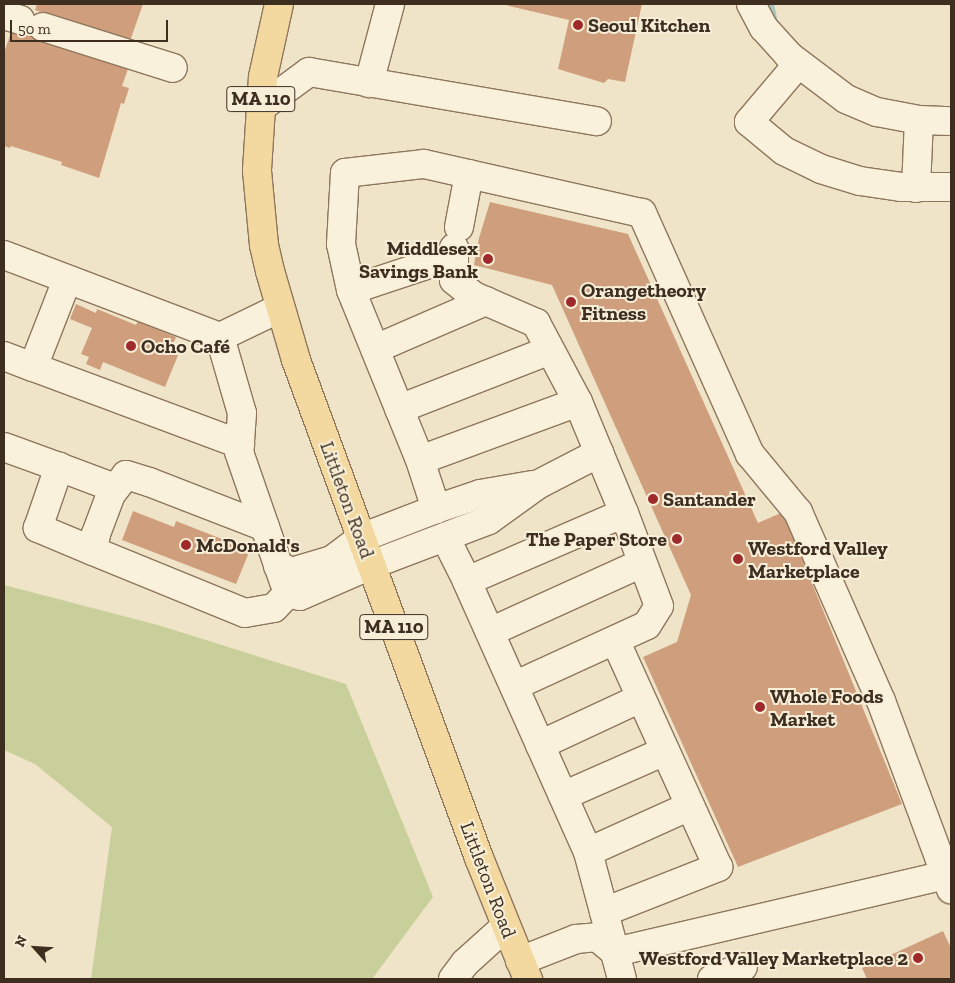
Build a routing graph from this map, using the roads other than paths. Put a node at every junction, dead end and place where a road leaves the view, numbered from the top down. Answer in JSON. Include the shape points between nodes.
{"nodes":[{"id":1,"x":279,"y":4,"type":"edge"},
{"id":2,"x":390,"y":4,"type":"edge"},
{"id":3,"x":751,"y":4,"type":"edge"},
{"id":4,"x":22,"y":20,"type":"edge"},
{"id":5,"x":798,"y":64,"type":"junction"},
{"id":6,"x":173,"y":68,"type":"dead end"},
{"id":7,"x":369,"y":83,"type":"junction"},
{"id":8,"x":260,"y":108,"type":"junction"},
{"id":9,"x":919,"y":120,"type":"junction"},
{"id":10,"x":597,"y":121,"type":"dead end"},
{"id":11,"x":951,"y":121,"type":"edge"},
{"id":12,"x":469,"y":174,"type":"junction"},
{"id":13,"x":951,"y":187,"type":"edge"},
{"id":14,"x":916,"y":188,"type":"junction"},
{"id":15,"x":455,"y":244,"type":"junction"},
{"id":16,"x":4,"y":255,"type":"edge"},
{"id":17,"x":67,"y":280,"type":"junction"},
{"id":18,"x":351,"y":290,"type":"junction"},
{"id":19,"x":486,"y":302,"type":"junction"},
{"id":20,"x":280,"y":308,"type":"junction"},
{"id":21,"x":220,"y":337,"type":"junction"},
{"id":22,"x":375,"y":349,"type":"junction"},
{"id":23,"x":550,"y":350,"type":"junction"},
{"id":24,"x":4,"y":356,"type":"edge"},
{"id":25,"x":33,"y":367,"type":"junction"},
{"id":26,"x":578,"y":402,"type":"junction"},
{"id":27,"x":400,"y":409,"type":"junction"},
{"id":28,"x":240,"y":444,"type":"junction"},
{"id":29,"x":4,"y":447,"type":"edge"},
{"id":30,"x":599,"y":453,"type":"junction"},
{"id":31,"x":420,"y":460,"type":"junction"},
{"id":32,"x":59,"y":467,"type":"junction"},
{"id":33,"x":539,"y":484,"type":"junction"},
{"id":34,"x":116,"y":488,"type":"junction"},
{"id":35,"x":436,"y":509,"type":"junction"},
{"id":36,"x":624,"y":513,"type":"junction"},
{"id":37,"x":265,"y":527,"type":"junction"},
{"id":38,"x":445,"y":537,"type":"junction"},
{"id":39,"x":361,"y":538,"type":"junction"},
{"id":40,"x":93,"y":551,"type":"junction"},
{"id":41,"x":642,"y":563,"type":"junction"},
{"id":42,"x":371,"y":565,"type":"junction"},
{"id":43,"x":278,"y":566,"type":"junction"},
{"id":44,"x":467,"y":581,"type":"junction"},
{"id":45,"x":288,"y":593,"type":"junction"},
{"id":46,"x":490,"y":632,"type":"junction"},
{"id":47,"x":614,"y":640,"type":"junction"},
{"id":48,"x":514,"y":686,"type":"junction"},
{"id":49,"x":641,"y":698,"type":"junction"},
{"id":50,"x":540,"y":745,"type":"junction"},
{"id":51,"x":665,"y":751,"type":"junction"},
{"id":52,"x":564,"y":796,"type":"junction"},
{"id":53,"x":690,"y":806,"type":"junction"},
{"id":54,"x":588,"y":852,"type":"junction"},
{"id":55,"x":948,"y":882,"type":"edge"},
{"id":56,"x":604,"y":912,"type":"junction"},
{"id":57,"x":506,"y":926,"type":"junction"},
{"id":58,"x":615,"y":952,"type":"junction"},
{"id":59,"x":743,"y":967,"type":"dead end"},
{"id":60,"x":524,"y":970,"type":"edge"},
{"id":61,"x":453,"y":979,"type":"edge"},
{"id":62,"x":622,"y":979,"type":"edge"},
{"id":63,"x":712,"y":979,"type":"edge"}],
"edges":[{"from":1,"to":8,"type":"main road","name":"Littleton Road","number":"MA 110","via":[[268,49]]},
{"from":2,"to":7,"type":"lane"},
{"from":3,"to":5,"type":"lane","via":[[764,28]]},
{"from":4,"to":6,"type":"lane"},
{"from":5,"to":9,"type":"lane","via":[[846,99],[877,112]]},
{"from":5,"to":14,"type":"lane","via":[[749,122],[784,151],[821,169],[860,181]]},
{"from":7,"to":8,"type":"lane","via":[[309,72]]},
{"from":7,"to":10,"type":"lane"},
{"from":8,"to":20,"type":"main road","name":"Littleton Road","number":"MA 110","via":[[258,196],[264,245]]},
{"from":9,"to":11,"type":"lane"},
{"from":9,"to":14,"type":"lane"},
{"from":12,"to":15,"type":"lane"},
{"from":12,"to":18,"type":"lane","via":[[424,164],[345,173],[342,244]]},
{"from":12,"to":55,"type":"lane","via":[[642,213],[750,454],[798,512],[880,701]]},
{"from":13,"to":14,"type":"lane"},
{"from":15,"to":18,"type":"lane"},
{"from":15,"to":19,"type":"lane","via":[[454,280]]},
{"from":16,"to":17,"type":"lane"},
{"from":17,"to":21,"type":"lane"},
{"from":17,"to":25,"type":"lane"},
{"from":18,"to":22,"type":"lane"},
{"from":19,"to":22,"type":"lane"},
{"from":19,"to":23,"type":"lane","via":[[536,323]]},
{"from":20,"to":21,"type":"lane"},
{"from":20,"to":39,"type":"main road","name":"Littleton Road","number":"MA 110"},
{"from":21,"to":28,"type":"lane","via":[[242,413]]},
{"from":22,"to":27,"type":"lane"},
{"from":23,"to":26,"type":"lane"},
{"from":23,"to":27,"type":"lane"},
{"from":24,"to":25,"type":"lane"},
{"from":25,"to":28,"type":"lane"},
{"from":26,"to":30,"type":"lane"},
{"from":26,"to":31,"type":"lane"},
{"from":27,"to":31,"type":"lane"},
{"from":28,"to":37,"type":"lane","via":[[239,452]]},
{"from":29,"to":32,"type":"lane"},
{"from":30,"to":33,"type":"lane"},
{"from":30,"to":36,"type":"lane"},
{"from":31,"to":35,"type":"lane"},
{"from":32,"to":34,"type":"lane"},
{"from":32,"to":40,"type":"lane","via":[[38,528]]},
{"from":33,"to":35,"type":"lane","via":[[480,494]]},
{"from":33,"to":38,"type":"lane","via":[[489,520]]},
{"from":34,"to":37,"type":"lane","via":[[126,475]]},
{"from":34,"to":40,"type":"lane","via":[[96,534]]},
{"from":35,"to":39,"type":"lane"},
{"from":36,"to":41,"type":"lane"},
{"from":36,"to":44,"type":"lane"},
{"from":37,"to":43,"type":"lane"},
{"from":38,"to":42,"type":"lane"},
{"from":38,"to":44,"type":"lane"},
{"from":39,"to":42,"type":"main road","name":"Littleton Road","number":"MA 110"},
{"from":39,"to":43,"type":"lane","via":[[332,560],[292,572]]},
{"from":40,"to":45,"type":"lane","via":[[245,613],[274,608]]},
{"from":41,"to":46,"type":"lane"},
{"from":41,"to":47,"type":"lane","via":[[659,606],[647,625]]},
{"from":42,"to":45,"type":"lane","via":[[300,596]]},
{"from":42,"to":57,"type":"main road","name":"Littleton Road","number":"MA 110"},
{"from":43,"to":45,"type":"lane"},
{"from":44,"to":46,"type":"lane"},
{"from":46,"to":48,"type":"lane"},
{"from":47,"to":48,"type":"lane"},
{"from":47,"to":49,"type":"lane"},
{"from":48,"to":50,"type":"lane"},
{"from":49,"to":50,"type":"lane"},
{"from":49,"to":51,"type":"lane"},
{"from":50,"to":52,"type":"lane"},
{"from":51,"to":52,"type":"lane"},
{"from":51,"to":53,"type":"lane"},
{"from":52,"to":54,"type":"lane"},
{"from":53,"to":54,"type":"lane"},
{"from":53,"to":56,"type":"lane","via":[[718,867]]},
{"from":54,"to":56,"type":"lane"},
{"from":55,"to":58,"type":"lane"},
{"from":56,"to":58,"type":"lane"},
{"from":57,"to":60,"type":"main road","name":"Littleton Road","number":"MA 110"},
{"from":57,"to":61,"type":"lane","via":[[465,963]]},
{"from":58,"to":60,"type":"lane","via":[[597,937],[576,939]]},
{"from":58,"to":62,"type":"lane"},
{"from":59,"to":63,"type":"lane"}]}
